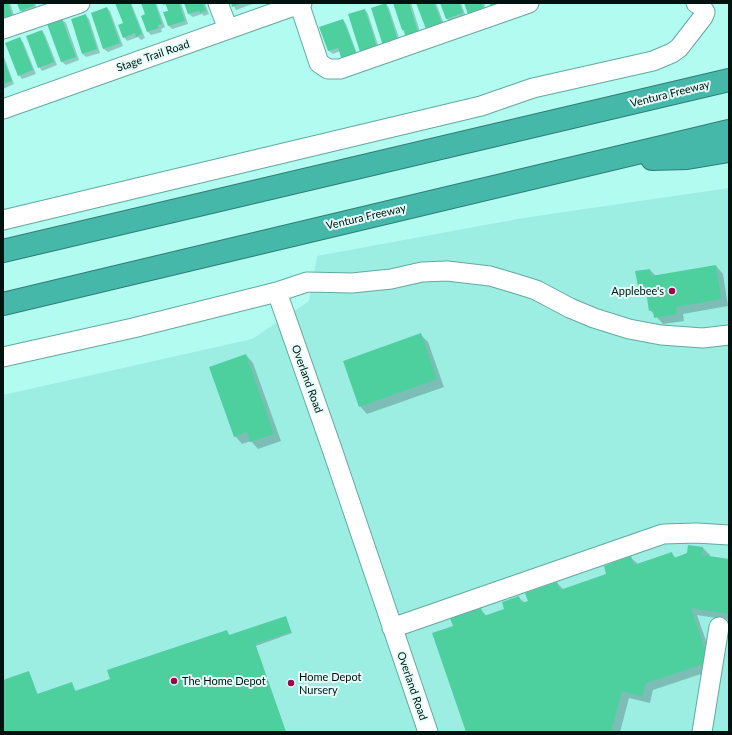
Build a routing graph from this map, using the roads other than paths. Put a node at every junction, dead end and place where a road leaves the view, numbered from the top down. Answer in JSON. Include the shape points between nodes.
{"nodes":[{"id":1,"x":80,"y":3,"type":"edge"},
{"id":2,"x":218,"y":3,"type":"edge"},
{"id":3,"x":300,"y":3,"type":"edge"},
{"id":4,"x":529,"y":3,"type":"edge"},
{"id":5,"x":696,"y":3,"type":"edge"},
{"id":6,"x":3,"y":29,"type":"edge"},
{"id":7,"x":228,"y":29,"type":"junction"},
{"id":8,"x":729,"y":80,"type":"edge"},
{"id":9,"x":3,"y":109,"type":"edge"},
{"id":10,"x":729,"y":131,"type":"edge"},
{"id":11,"x":729,"y":151,"type":"edge"},
{"id":12,"x":607,"y":160,"type":"junction"},
{"id":13,"x":3,"y":220,"type":"edge"},
{"id":14,"x":3,"y":251,"type":"edge"},
{"id":15,"x":276,"y":292,"type":"junction"},
{"id":16,"x":3,"y":304,"type":"edge"},
{"id":17,"x":729,"y":335,"type":"edge"},
{"id":18,"x":3,"y":357,"type":"edge"},
{"id":19,"x":729,"y":535,"type":"edge"},
{"id":20,"x":719,"y":627,"type":"dead end"},
{"id":21,"x":392,"y":628,"type":"junction"},
{"id":22,"x":428,"y":732,"type":"edge"},
{"id":23,"x":702,"y":732,"type":"edge"}],
"edges":[{"from":1,"to":6,"type":"street"},
{"from":2,"to":7,"type":"street"},
{"from":3,"to":4,"type":"street","via":[[319,63],[328,69],[340,69]]},
{"from":3,"to":7,"type":"street","name":"Stage Trail Road"},
{"from":5,"to":13,"type":"street","via":[[705,12],[703,18],[679,48],[653,61],[533,88],[474,107]]},
{"from":7,"to":9,"type":"street","name":"Stage Trail Road"},
{"from":8,"to":14,"type":"highway","name":"Ventura Freeway"},
{"from":10,"to":12,"type":"highway","name":"Ventura Freeway"},
{"from":11,"to":12,"type":"highway","via":[[687,158]]},
{"from":12,"to":16,"type":"highway","name":"Ventura Freeway"},
{"from":15,"to":17,"type":"street","via":[[307,282],[352,283],[391,279],[422,272],[447,271],[490,276],[536,290],[570,308],[629,329],[661,335],[703,338]]},
{"from":15,"to":18,"type":"street"},
{"from":15,"to":21,"type":"street","name":"Overland Road"},
{"from":19,"to":21,"type":"street","via":[[663,534]]},
{"from":20,"to":23,"type":"street"},
{"from":21,"to":22,"type":"street","name":"Overland Road"}]}
